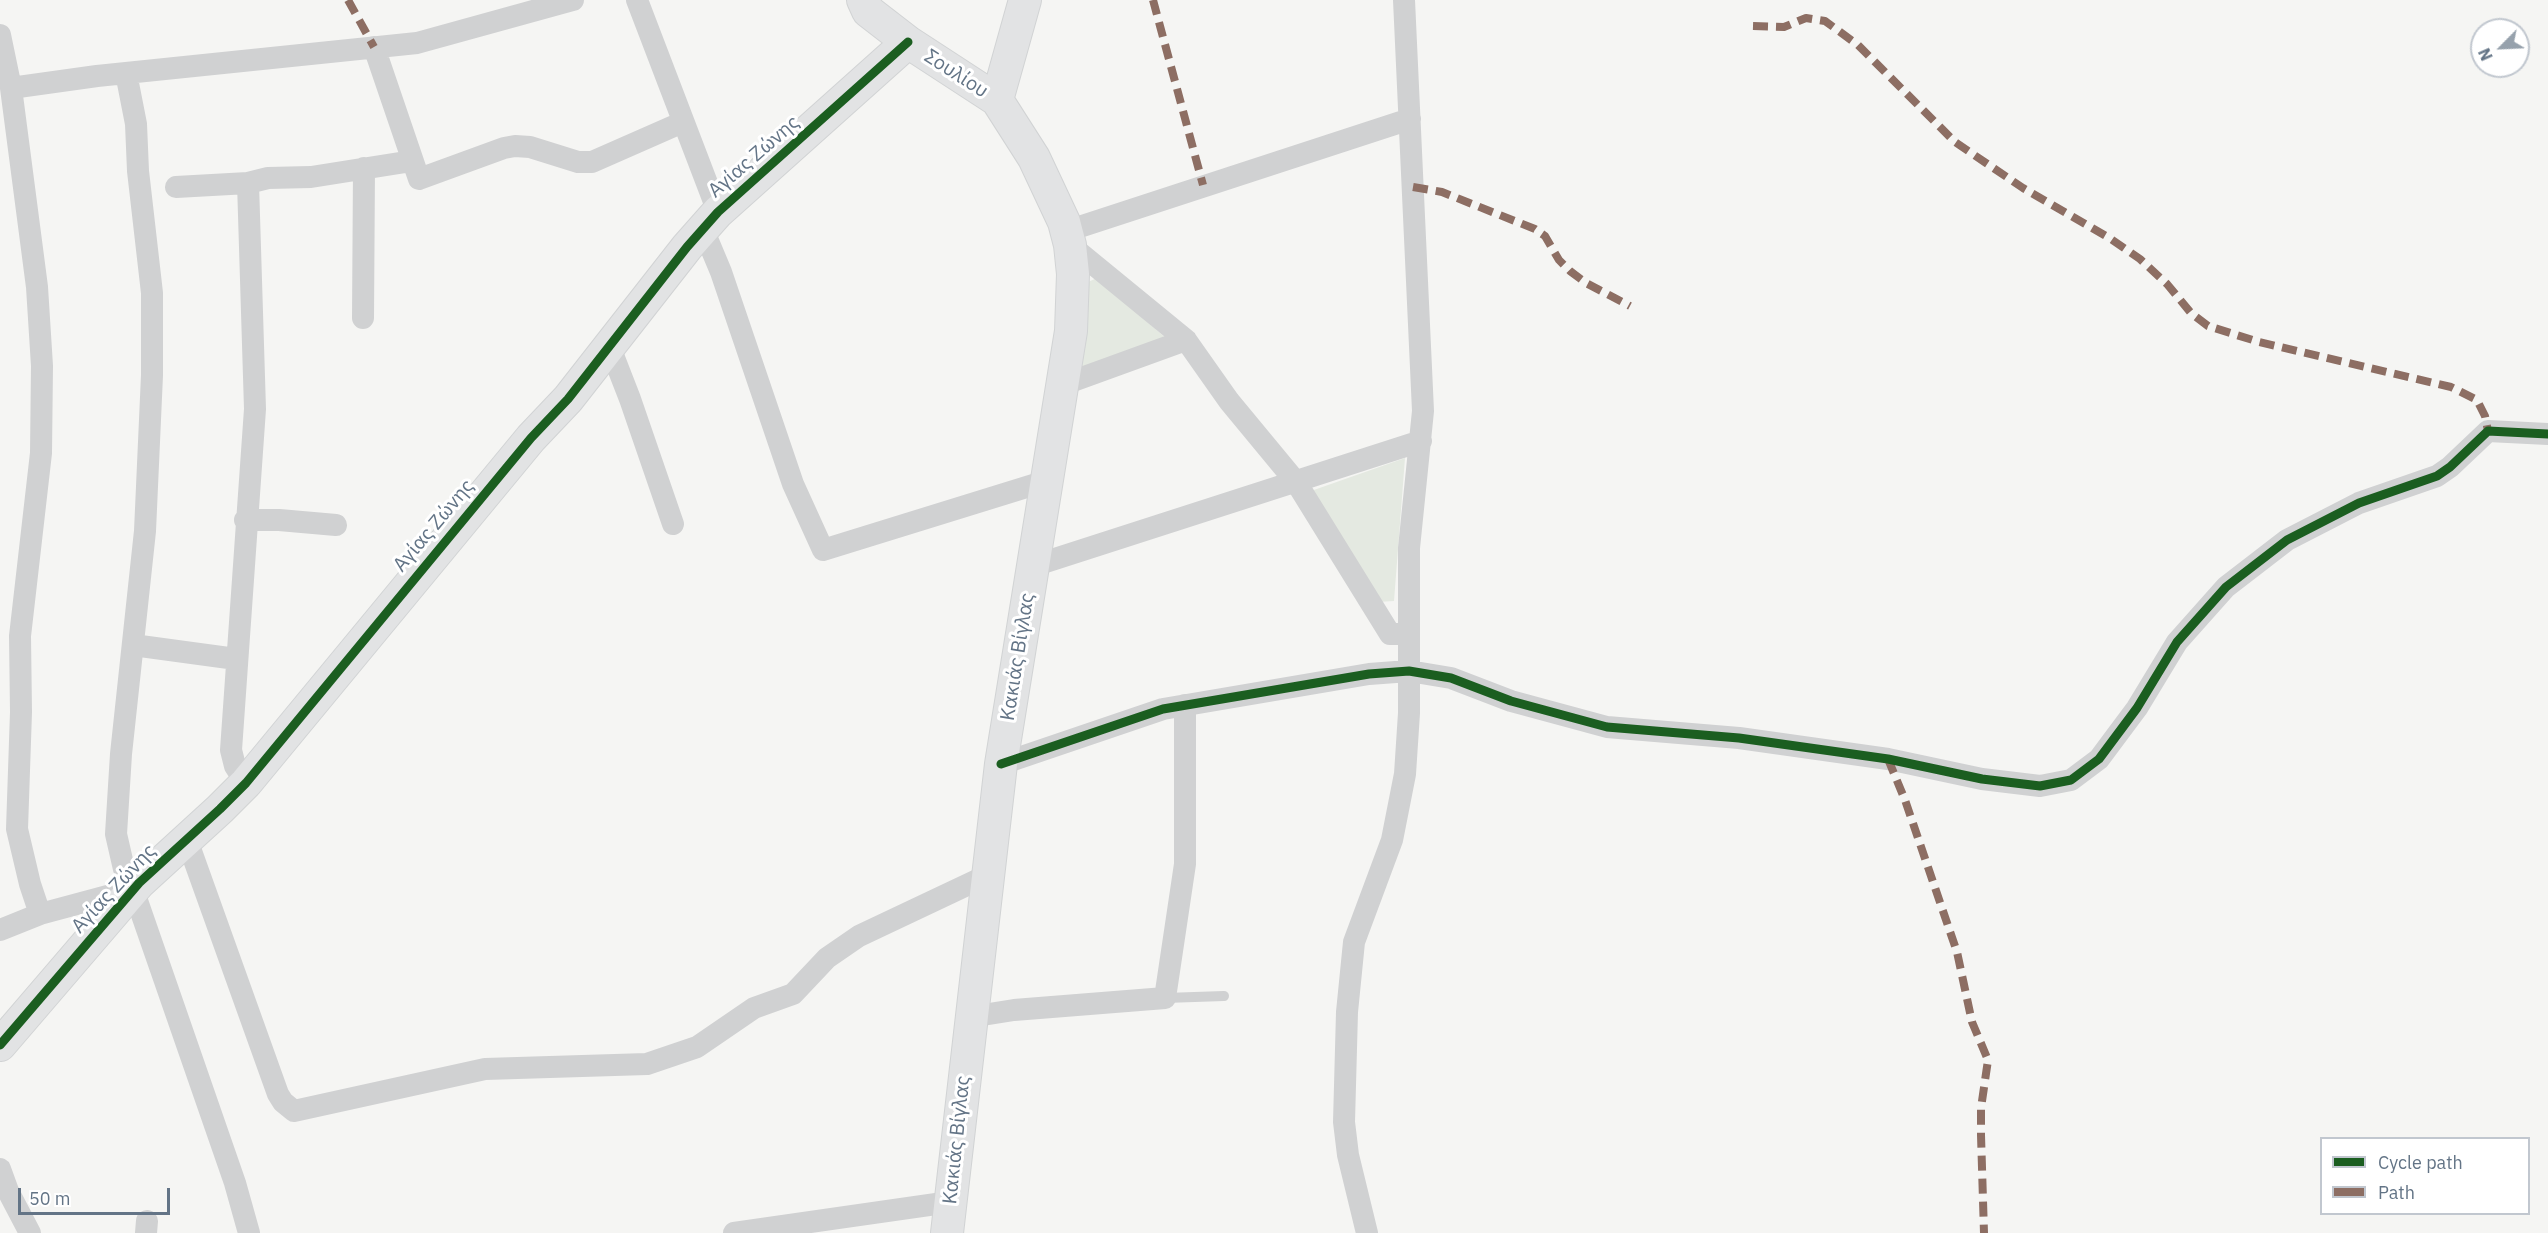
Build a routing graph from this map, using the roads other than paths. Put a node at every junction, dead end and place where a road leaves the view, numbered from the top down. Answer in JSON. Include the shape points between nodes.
{"nodes":[{"id":1,"x":573,"y":0,"type":"edge"},
{"id":2,"x":637,"y":0,"type":"edge"},
{"id":3,"x":863,"y":0,"type":"edge"},
{"id":4,"x":1025,"y":0,"type":"edge"},
{"id":5,"x":1404,"y":0,"type":"edge"},
{"id":6,"x":0,"y":35,"type":"edge"},
{"id":7,"x":908,"y":42,"type":"junction"},
{"id":8,"x":374,"y":46,"type":"junction"},
{"id":9,"x":126,"y":73,"type":"junction"},
{"id":10,"x":11,"y":88,"type":"junction"},
{"id":11,"x":997,"y":100,"type":"junction"},
{"id":12,"x":1410,"y":119,"type":"junction"},
{"id":13,"x":683,"y":122,"type":"junction"},
{"id":14,"x":412,"y":161,"type":"junction"},
{"id":15,"x":364,"y":168,"type":"junction"},
{"id":16,"x":248,"y":183,"type":"junction"},
{"id":17,"x":176,"y":187,"type":"dead end"},
{"id":18,"x":711,"y":221,"type":"junction"},
{"id":19,"x":1068,"y":238,"type":"junction"},
{"id":20,"x":363,"y":318,"type":"dead end"},
{"id":21,"x":1186,"y":340,"type":"junction"},
{"id":22,"x":609,"y":345,"type":"junction"},
{"id":23,"x":1062,"y":386,"type":"junction"},
{"id":24,"x":2548,"y":434,"type":"edge"},
{"id":25,"x":1421,"y":441,"type":"junction"},
{"id":26,"x":1046,"y":481,"type":"junction"},
{"id":27,"x":1296,"y":482,"type":"junction"},
{"id":28,"x":245,"y":520,"type":"junction"},
{"id":29,"x":673,"y":524,"type":"dead end"},
{"id":30,"x":336,"y":525,"type":"dead end"},
{"id":31,"x":1033,"y":566,"type":"junction"},
{"id":32,"x":1399,"y":634,"type":"junction"},
{"id":33,"x":10,"y":635,"type":"edge"},
{"id":34,"x":133,"y":645,"type":"junction"},
{"id":35,"x":237,"y":659,"type":"junction"},
{"id":36,"x":1399,"y":672,"type":"junction"},
{"id":37,"x":1185,"y":705,"type":"junction"},
{"id":38,"x":1000,"y":764,"type":"junction"},
{"id":39,"x":246,"y":783,"type":"junction"},
{"id":40,"x":187,"y":840,"type":"junction"},
{"id":41,"x":988,"y":875,"type":"junction"},
{"id":42,"x":136,"y":886,"type":"junction"},
{"id":43,"x":40,"y":914,"type":"junction"},
{"id":44,"x":0,"y":930,"type":"edge"},
{"id":45,"x":1224,"y":996,"type":"dead end"},
{"id":46,"x":1165,"y":998,"type":"junction"},
{"id":47,"x":970,"y":1017,"type":"junction"},
{"id":48,"x":0,"y":1045,"type":"edge"},
{"id":49,"x":0,"y":1169,"type":"edge"},
{"id":50,"x":950,"y":1202,"type":"junction"},
{"id":51,"x":757,"y":1231,"type":"edge"},
{"id":52,"x":30,"y":1233,"type":"edge"},
{"id":53,"x":249,"y":1233,"type":"edge"},
{"id":54,"x":734,"y":1233,"type":"edge"},
{"id":55,"x":947,"y":1233,"type":"edge"},
{"id":56,"x":1367,"y":1233,"type":"edge"}],
"edges":[{"from":1,"to":8,"type":"street","via":[[434,39]]},
{"from":2,"to":13,"type":"street"},
{"from":3,"to":7,"type":"street","name":"Σουλίου","via":[[868,12]]},
{"from":4,"to":11,"type":"street"},
{"from":5,"to":12,"type":"street"},
{"from":6,"to":10,"type":"street"},
{"from":7,"to":11,"type":"street","name":"Σουλίου"},
{"from":7,"to":18,"type":"street","name":"Αγίας Ζώνης"},
{"from":8,"to":9,"type":"street"},
{"from":8,"to":14,"type":"street"},
{"from":9,"to":10,"type":"street"},
{"from":9,"to":34,"type":"street","via":[[136,124],[152,293],[149,468]]},
{"from":10,"to":33,"type":"street","via":[[37,287],[42,366],[41,453]]},
{"from":11,"to":19,"type":"street","name":"Κακιάς Βίγλας","via":[[1034,158]]},
{"from":12,"to":19,"type":"street"},
{"from":12,"to":25,"type":"street","via":[[1423,379]]},
{"from":13,"to":14,"type":"street","via":[[592,162],[515,146],[419,179]]},
{"from":13,"to":18,"type":"street"},
{"from":14,"to":15,"type":"street"},
{"from":15,"to":16,"type":"street"},
{"from":15,"to":20,"type":"street"},
{"from":16,"to":17,"type":"street"},
{"from":16,"to":28,"type":"street","via":[[255,410]]},
{"from":18,"to":22,"type":"street","name":"Αγίας Ζώνης"},
{"from":18,"to":26,"type":"street","via":[[722,272],[793,484],[823,550]]},
{"from":19,"to":21,"type":"street"},
{"from":19,"to":23,"type":"street","name":"Κακιάς Βίγλας","via":[[1073,305]]},
{"from":21,"to":23,"type":"street"},
{"from":21,"to":27,"type":"street","via":[[1229,401]]},
{"from":22,"to":29,"type":"street"},
{"from":22,"to":39,"type":"street","name":"Αγίας Ζώνης"},
{"from":23,"to":26,"type":"street","name":"Κακιάς Βίγλας"},
{"from":24,"to":36,"type":"street","via":[[2488,431],[2437,476],[2359,502],[2287,540],[2226,587],[2177,642],[2137,708],[2099,759],[2071,780],[2040,786],[1739,738],[1607,727],[1511,701],[1451,678]]},
{"from":25,"to":27,"type":"street"},
{"from":25,"to":32,"type":"street"},
{"from":26,"to":31,"type":"street","name":"Κακιάς Βίγλας"},
{"from":27,"to":31,"type":"street"},
{"from":27,"to":32,"type":"street"},
{"from":28,"to":30,"type":"street"},
{"from":28,"to":35,"type":"street"},
{"from":31,"to":38,"type":"street","name":"Κακιάς Βίγλας"},
{"from":32,"to":36,"type":"street"},
{"from":33,"to":43,"type":"street","via":[[21,712],[17,829]]},
{"from":34,"to":35,"type":"street"},
{"from":34,"to":42,"type":"street","via":[[116,834],[124,869]]},
{"from":35,"to":39,"type":"street","via":[[231,750]]},
{"from":36,"to":37,"type":"street"},
{"from":36,"to":56,"type":"street","via":[[1405,774],[1392,840],[1354,942],[1347,1012],[1344,1122],[1347,1155]]},
{"from":37,"to":38,"type":"street","via":[[1143,715]]},
{"from":37,"to":46,"type":"street","via":[[1185,864]]},
{"from":38,"to":41,"type":"street","name":"Κακιάς Βίγλας"},
{"from":39,"to":40,"type":"street","name":"Αγίας Ζώνης"},
{"from":40,"to":41,"type":"street","via":[[278,1094],[294,1111],[485,1069],[647,1064],[697,1047],[754,1008],[793,994],[827,958],[859,936]]},
{"from":40,"to":42,"type":"street","name":"Αγίας Ζώνης"},
{"from":41,"to":47,"type":"street","name":"Κακιάς Βίγλας"},
{"from":42,"to":43,"type":"street"},
{"from":42,"to":48,"type":"street","name":"Αγίας Ζώνης"},
{"from":42,"to":53,"type":"street","via":[[232,1171]]},
{"from":43,"to":44,"type":"street"},
{"from":45,"to":46,"type":"lane"},
{"from":46,"to":47,"type":"street"},
{"from":47,"to":50,"type":"street","name":"Κακιάς Βίγλας"},
{"from":49,"to":52,"type":"street"},
{"from":50,"to":51,"type":"street"},
{"from":50,"to":55,"type":"street","name":"Κακιάς Βίγλας"},
{"from":51,"to":54,"type":"street"}]}
